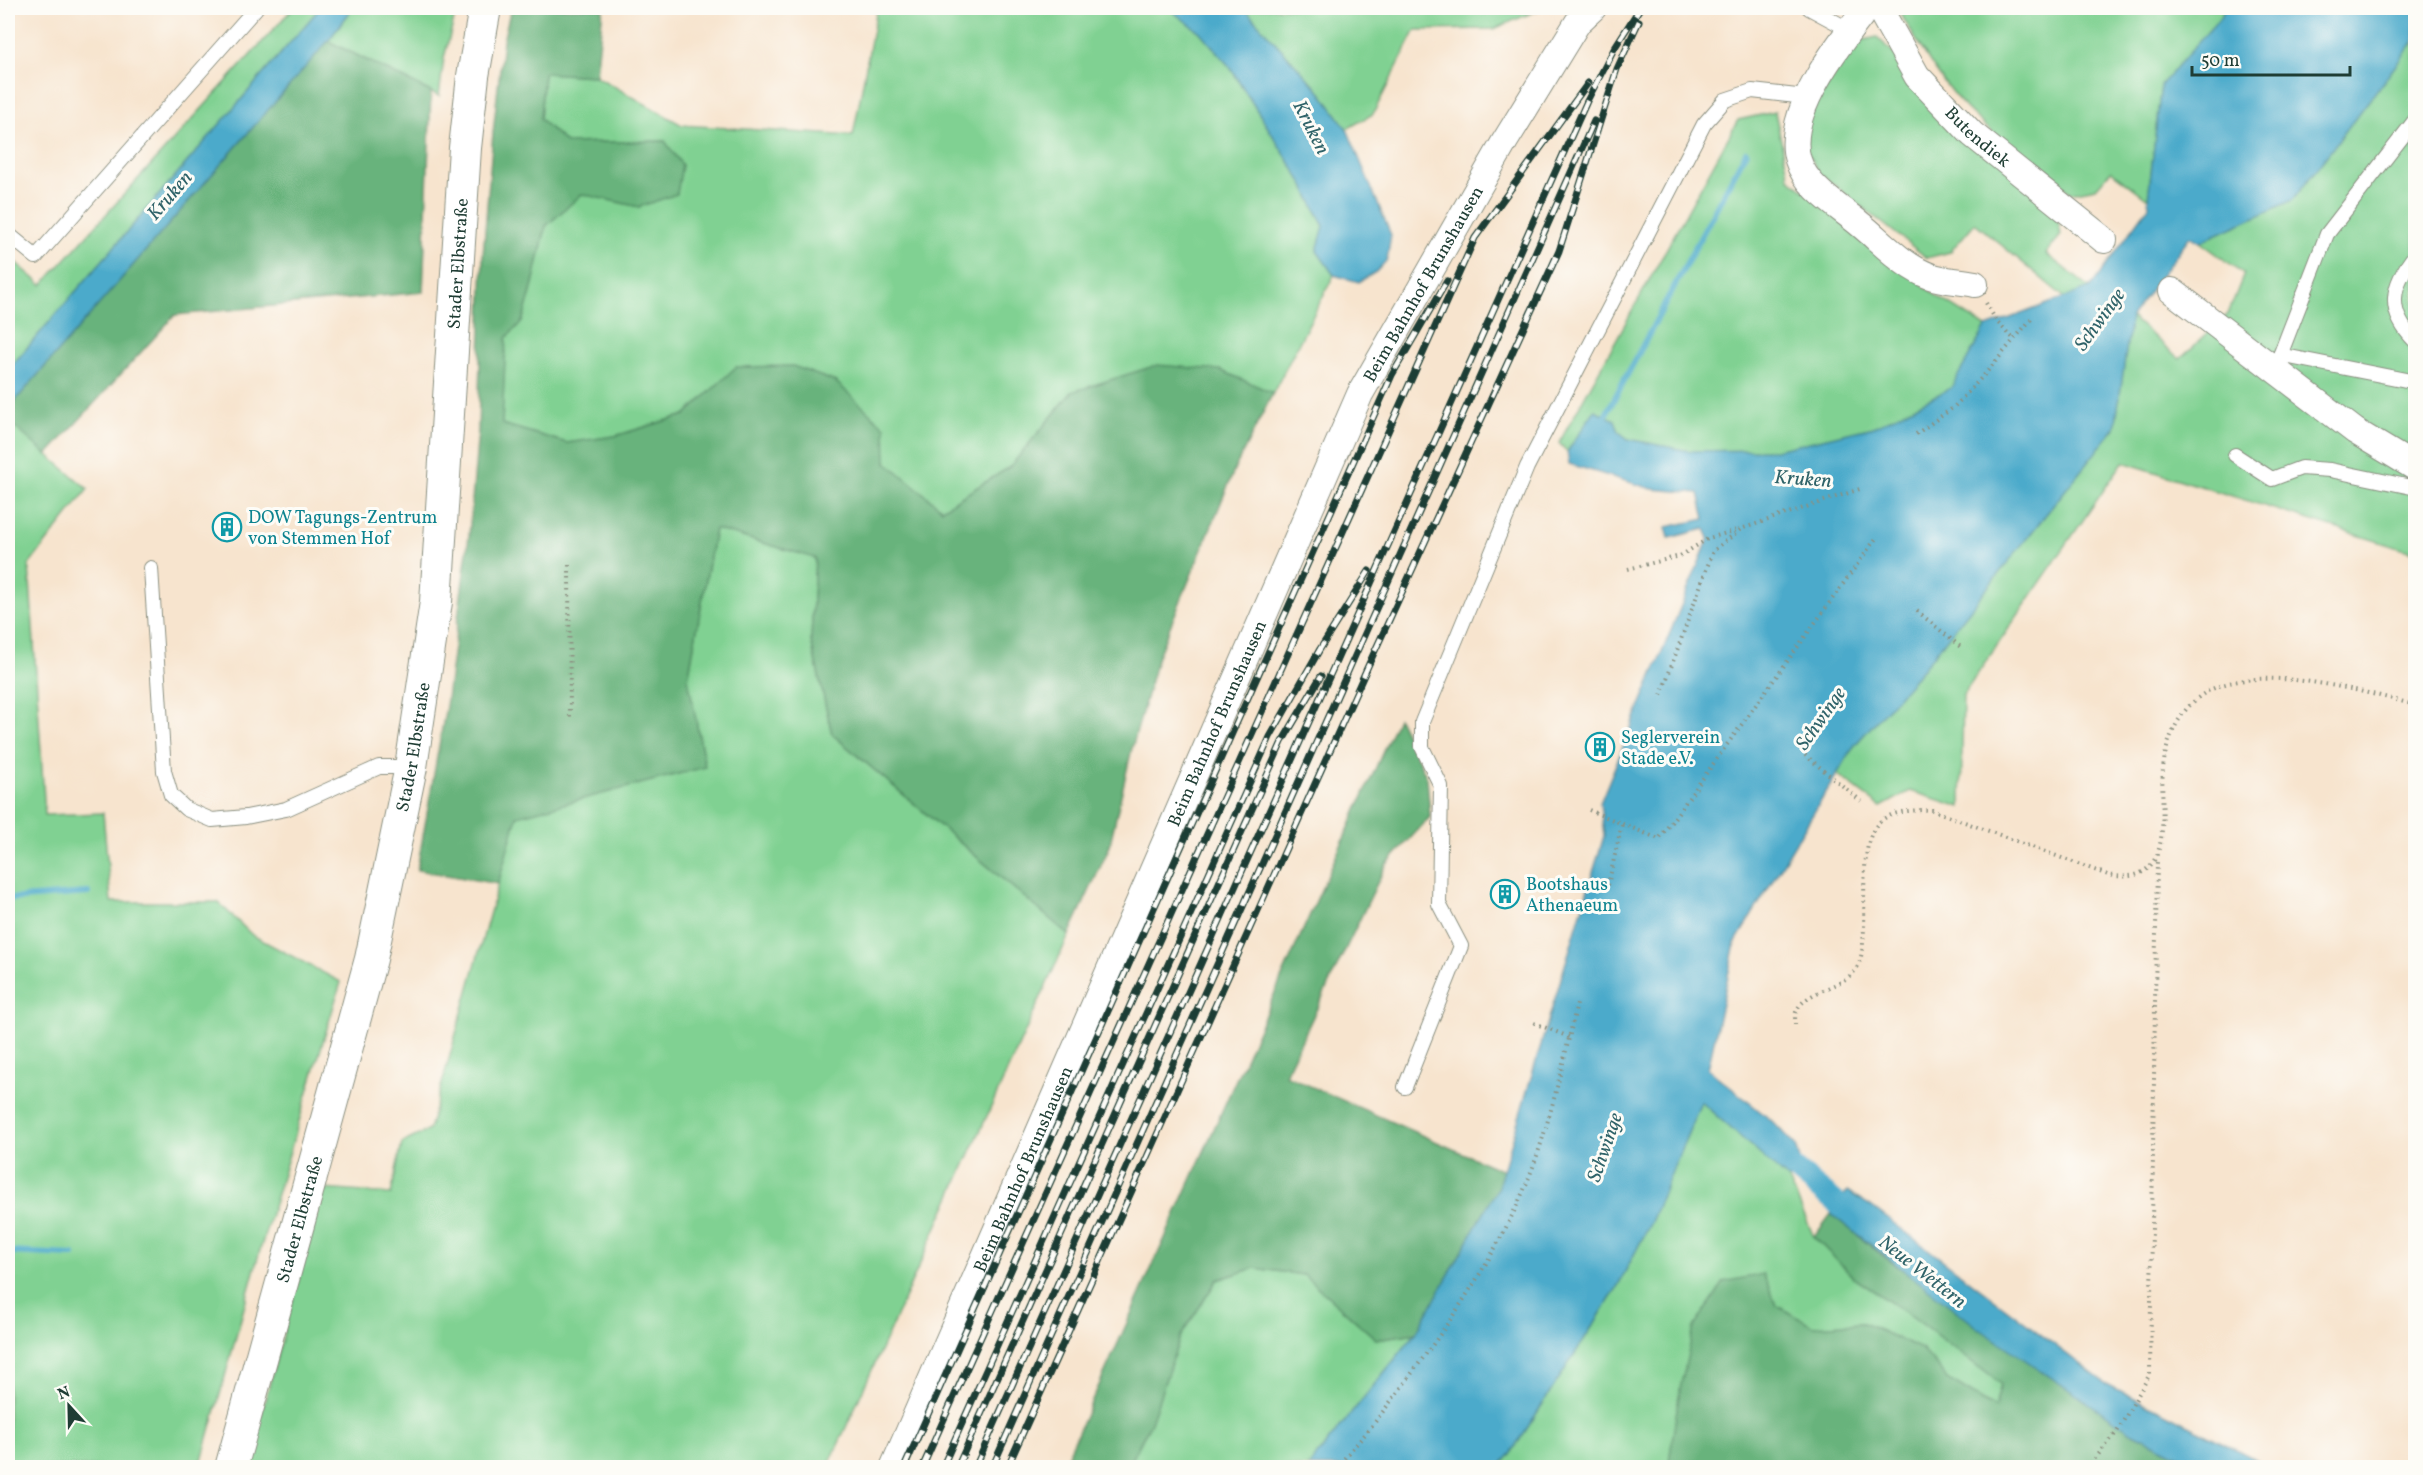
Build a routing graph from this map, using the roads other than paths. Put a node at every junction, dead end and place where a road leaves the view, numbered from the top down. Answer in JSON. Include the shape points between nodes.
{"nodes":[{"id":1,"x":256,"y":8,"type":"edge"},
{"id":2,"x":484,"y":8,"type":"edge"},
{"id":3,"x":1593,"y":8,"type":"edge"},
{"id":4,"x":1809,"y":8,"type":"edge"},
{"id":5,"x":1867,"y":8,"type":"edge"},
{"id":6,"x":1879,"y":8,"type":"edge"},
{"id":7,"x":1850,"y":30,"type":"junction"},
{"id":8,"x":1806,"y":97,"type":"junction"},
{"id":9,"x":2415,"y":119,"type":"edge"},
{"id":10,"x":8,"y":234,"type":"edge"},
{"id":11,"x":2104,"y":240,"type":"dead end"},
{"id":12,"x":2415,"y":254,"type":"edge"},
{"id":13,"x":1975,"y":284,"type":"dead end"},
{"id":14,"x":2172,"y":291,"type":"dead end"},
{"id":15,"x":2415,"y":342,"type":"edge"},
{"id":16,"x":2277,"y":363,"type":"junction"},
{"id":17,"x":2415,"y":382,"type":"edge"},
{"id":18,"x":2235,"y":455,"type":"dead end"},
{"id":19,"x":2415,"y":468,"type":"edge"},
{"id":20,"x":2415,"y":488,"type":"edge"},
{"id":21,"x":151,"y":568,"type":"dead end"},
{"id":22,"x":411,"y":767,"type":"junction"},
{"id":23,"x":1405,"y":1087,"type":"dead end"},
{"id":24,"x":231,"y":1467,"type":"edge"},
{"id":25,"x":893,"y":1467,"type":"edge"}],
"edges":[{"from":1,"to":10,"type":"lane","via":[[36,257]]},
{"from":2,"to":22,"type":"street","name":"Stader Elbstraße","via":[[465,147],[436,602]]},
{"from":3,"to":25,"type":"street","name":"Beim Bahnhof Brunshausen","via":[[1578,22],[1505,141],[1360,394]]},
{"from":4,"to":7,"type":"lane"},
{"from":5,"to":7,"type":"street"},
{"from":6,"to":11,"type":"street","name":"Butendiek","via":[[1917,76],[1972,134]]},
{"from":7,"to":8,"type":"street"},
{"from":8,"to":13,"type":"street","via":[[1795,133],[1798,161],[1813,185],[1906,262],[1930,276]]},
{"from":8,"to":23,"type":"lane","via":[[1752,91],[1725,100],[1704,124],[1527,467],[1422,722],[1422,747],[1441,786],[1439,904],[1461,946]]},
{"from":9,"to":16,"type":"lane","via":[[2327,234]]},
{"from":12,"to":15,"type":"lane","via":[[2397,280],[2395,297],[2397,316]]},
{"from":14,"to":16,"type":"street"},
{"from":16,"to":17,"type":"lane"},
{"from":16,"to":19,"type":"street","via":[[2355,431]]},
{"from":18,"to":20,"type":"lane","via":[[2272,479],[2301,468],[2330,470]]},
{"from":21,"to":22,"type":"lane","via":[[164,771],[171,795],[186,810],[212,820],[246,817],[286,809],[379,767]]},
{"from":22,"to":24,"type":"street","name":"Stader Elbstraße","via":[[370,959]]}]}
